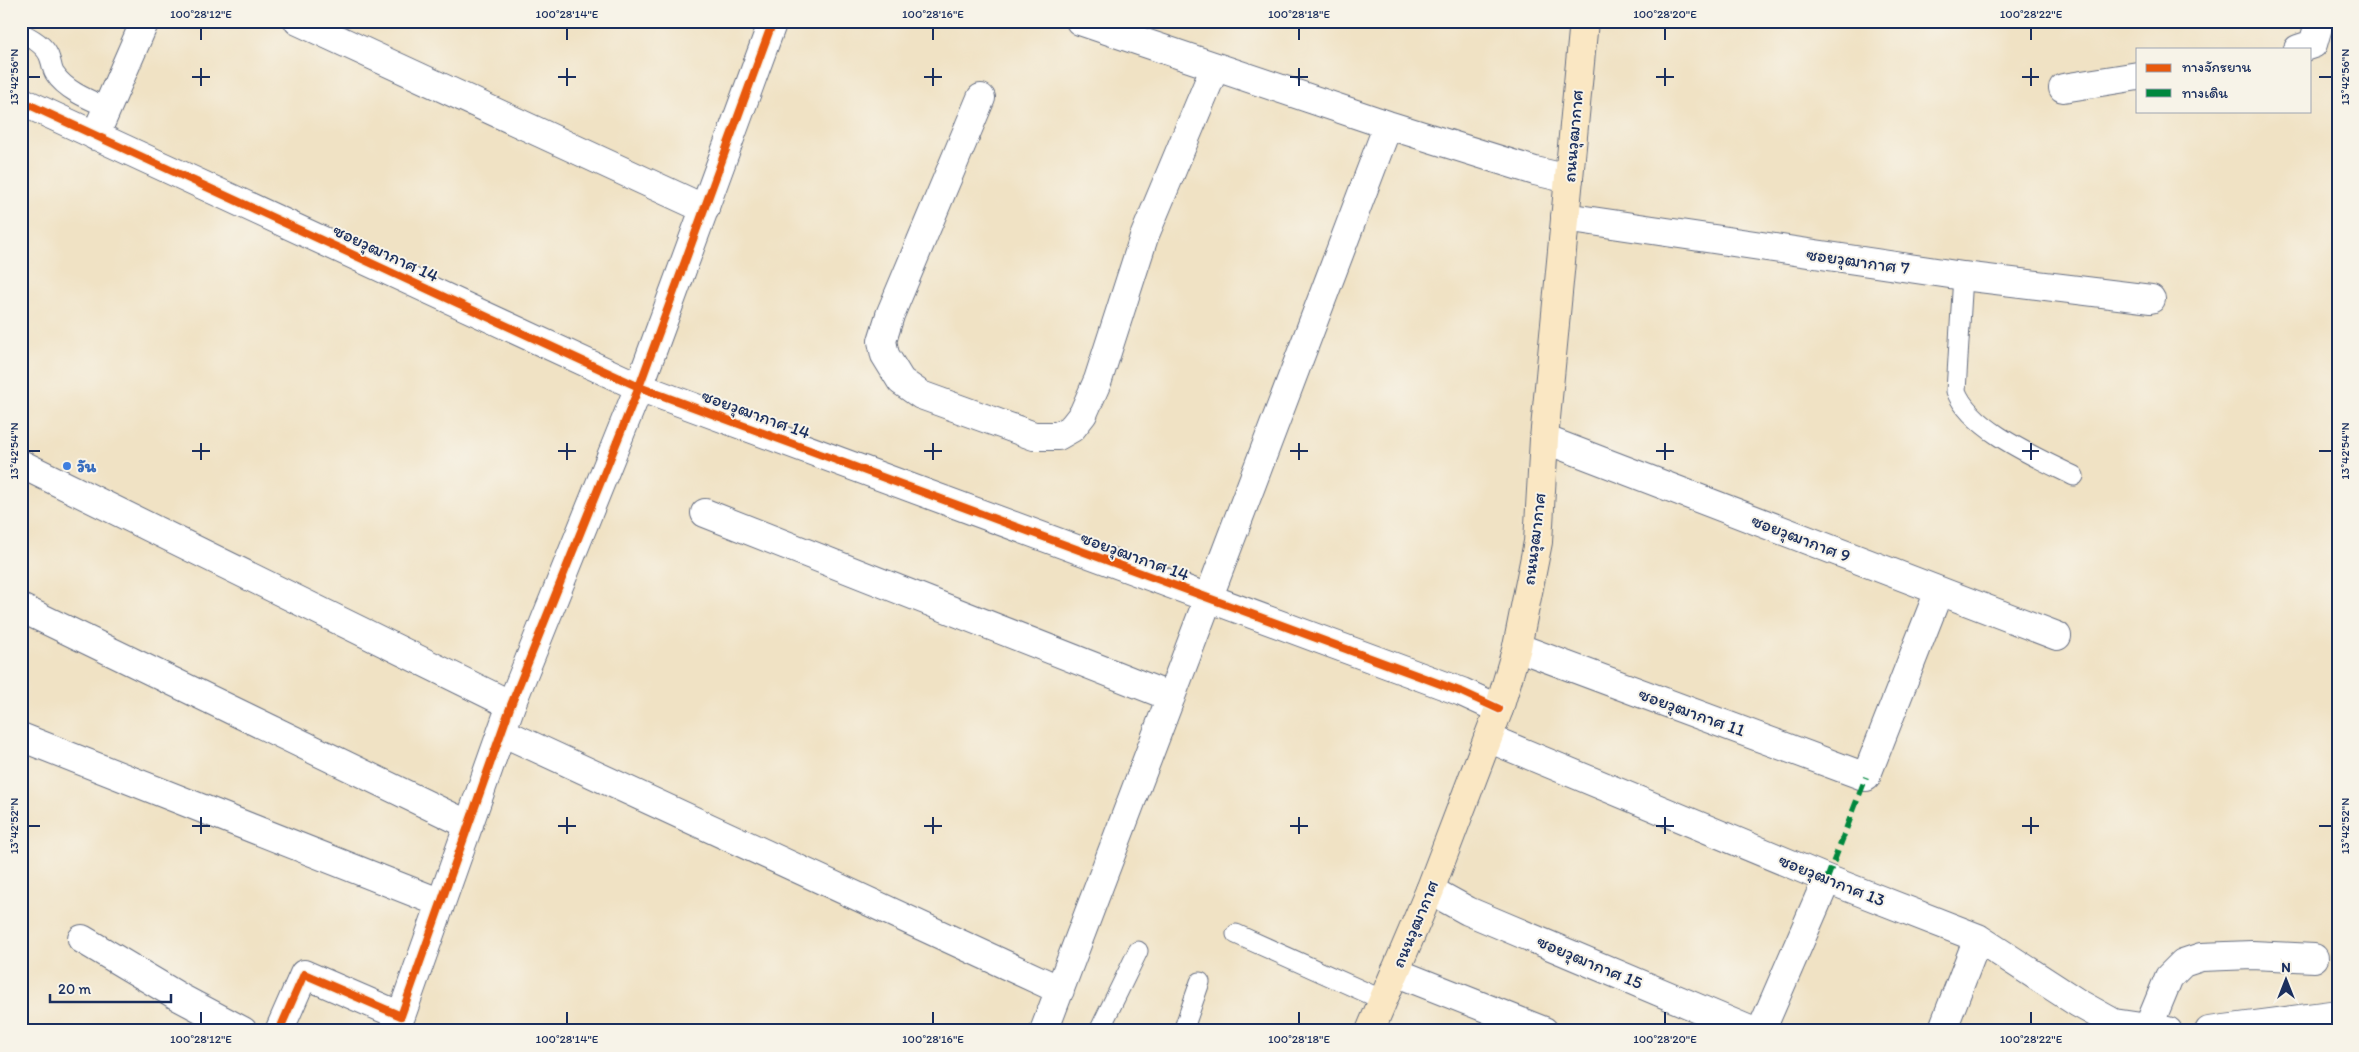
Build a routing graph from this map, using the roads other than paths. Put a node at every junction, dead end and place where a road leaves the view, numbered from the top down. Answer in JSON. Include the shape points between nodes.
{"nodes":[{"id":1,"x":145,"y":21,"type":"edge"},
{"id":2,"x":298,"y":21,"type":"edge"},
{"id":3,"x":772,"y":21,"type":"edge"},
{"id":4,"x":1080,"y":21,"type":"edge"},
{"id":5,"x":1584,"y":21,"type":"edge"},
{"id":6,"x":2317,"y":21,"type":"edge"},
{"id":7,"x":21,"y":33,"type":"edge"},
{"id":8,"x":2301,"y":48,"type":"edge"},
{"id":9,"x":1216,"y":67,"type":"junction"},
{"id":10,"x":2136,"y":76,"type":"edge"},
{"id":11,"x":2062,"y":88,"type":"dead end"},
{"id":12,"x":981,"y":98,"type":"dead end"},
{"id":13,"x":21,"y":101,"type":"edge"},
{"id":14,"x":108,"y":108,"type":"junction"},
{"id":15,"x":1388,"y":125,"type":"junction"},
{"id":16,"x":95,"y":136,"type":"junction"},
{"id":17,"x":1568,"y":179,"type":"junction"},
{"id":18,"x":705,"y":209,"type":"junction"},
{"id":19,"x":1565,"y":217,"type":"junction"},
{"id":20,"x":1963,"y":276,"type":"junction"},
{"id":21,"x":2151,"y":299,"type":"dead end"},
{"id":22,"x":638,"y":387,"type":"junction"},
{"id":23,"x":1544,"y":439,"type":"junction"},
{"id":24,"x":21,"y":464,"type":"edge"},
{"id":25,"x":2074,"y":476,"type":"dead end"},
{"id":26,"x":705,"y":513,"type":"dead end"},
{"id":27,"x":1939,"y":591,"type":"junction"},
{"id":28,"x":1207,"y":599,"type":"junction"},
{"id":29,"x":21,"y":608,"type":"edge"},
{"id":30,"x":2057,"y":636,"type":"dead end"},
{"id":31,"x":1517,"y":647,"type":"junction"},
{"id":32,"x":1171,"y":696,"type":"junction"},
{"id":33,"x":511,"y":705,"type":"junction"},
{"id":34,"x":1499,"y":709,"type":"junction"},
{"id":35,"x":502,"y":732,"type":"junction"},
{"id":36,"x":21,"y":736,"type":"edge"},
{"id":37,"x":1488,"y":738,"type":"junction"},
{"id":38,"x":469,"y":824,"type":"junction"},
{"id":39,"x":1827,"y":879,"type":"junction"},
{"id":40,"x":1430,"y":890,"type":"junction"},
{"id":41,"x":441,"y":903,"type":"junction"},
{"id":42,"x":1236,"y":934,"type":"dead end"},
{"id":43,"x":1978,"y":938,"type":"junction"},
{"id":44,"x":82,"y":939,"type":"dead end"},
{"id":45,"x":1138,"y":950,"type":"dead end"},
{"id":46,"x":2314,"y":958,"type":"dead end"},
{"id":47,"x":1395,"y":972,"type":"junction"},
{"id":48,"x":1200,"y":982,"type":"dead end"},
{"id":49,"x":1060,"y":990,"type":"junction"},
{"id":50,"x":1383,"y":1000,"type":"junction"},
{"id":51,"x":2338,"y":1014,"type":"edge"},
{"id":52,"x":2112,"y":1027,"type":"edge"},
{"id":53,"x":2158,"y":1029,"type":"edge"},
{"id":54,"x":243,"y":1031,"type":"edge"},
{"id":55,"x":279,"y":1031,"type":"edge"},
{"id":56,"x":1044,"y":1031,"type":"edge"},
{"id":57,"x":1099,"y":1031,"type":"edge"},
{"id":58,"x":1183,"y":1031,"type":"edge"},
{"id":59,"x":1370,"y":1031,"type":"edge"},
{"id":60,"x":1544,"y":1031,"type":"edge"},
{"id":61,"x":1752,"y":1031,"type":"edge"},
{"id":62,"x":1761,"y":1031,"type":"edge"},
{"id":63,"x":1942,"y":1031,"type":"edge"},
{"id":64,"x":2209,"y":1031,"type":"edge"}],
"edges":[{"from":1,"to":14,"type":"street"},
{"from":2,"to":18,"type":"street"},
{"from":3,"to":18,"type":"street"},
{"from":4,"to":9,"type":"street"},
{"from":5,"to":17,"type":"main road","name":"ถนนวุฒากาศ"},
{"from":6,"to":8,"type":"street","via":[[2314,44]]},
{"from":7,"to":14,"type":"lane","via":[[50,56],[53,72],[60,81],[85,98]]},
{"from":9,"to":12,"type":"street","via":[[1144,237],[1098,380],[1083,414],[1072,428],[1058,436],[1034,436],[921,395],[901,381],[885,355],[882,341],[890,314]]},
{"from":9,"to":15,"type":"street"},
{"from":10,"to":11,"type":"street"},
{"from":13,"to":16,"type":"street","name":"ซอยวุฒากาศ 14"},
{"from":14,"to":16,"type":"street"},
{"from":15,"to":17,"type":"street"},
{"from":15,"to":28,"type":"street"},
{"from":16,"to":22,"type":"street","name":"ซอยวุฒากาศ 14"},
{"from":17,"to":19,"type":"main road","name":"ถนนวุฒากาศ"},
{"from":18,"to":22,"type":"street"},
{"from":19,"to":20,"type":"street","name":"ซอยวุฒากาศ 7"},
{"from":19,"to":23,"type":"main road","name":"ถนนวุฒากาศ"},
{"from":20,"to":21,"type":"street","name":"ซอยวุฒากาศ 7"},
{"from":20,"to":25,"type":"lane","via":[[1956,391],[1961,404],[2004,438]]},
{"from":22,"to":28,"type":"street","name":"ซอยวุฒากาศ 14"},
{"from":22,"to":33,"type":"street"},
{"from":23,"to":27,"type":"street","name":"ซอยวุฒากาศ 9"},
{"from":23,"to":31,"type":"main road","name":"ถนนวุฒากาศ","via":[[1538,542]]},
{"from":24,"to":33,"type":"street"},
{"from":26,"to":32,"type":"street"},
{"from":27,"to":30,"type":"street","name":"ซอยวุฒากาศ 9"},
{"from":27,"to":31,"type":"street","name":"ซอยวุฒากาศ 11","via":[[1866,777]]},
{"from":28,"to":32,"type":"street"},
{"from":28,"to":34,"type":"street","name":"ซอยวุฒากาศ 14","via":[[1462,692]]},
{"from":29,"to":38,"type":"street"},
{"from":31,"to":34,"type":"main road","name":"ถนนวุฒากาศ"},
{"from":32,"to":49,"type":"street"},
{"from":33,"to":35,"type":"street"},
{"from":34,"to":37,"type":"main road","name":"ถนนวุฒากาศ"},
{"from":35,"to":38,"type":"street"},
{"from":35,"to":49,"type":"street"},
{"from":36,"to":41,"type":"street"},
{"from":37,"to":39,"type":"street","name":"ซอยวุฒากาศ 13"},
{"from":37,"to":40,"type":"main road","name":"ถนนวุฒากาศ"},
{"from":38,"to":41,"type":"street"},
{"from":39,"to":43,"type":"street","name":"ซอยวุฒากาศ 13"},
{"from":39,"to":62,"type":"street"},
{"from":40,"to":47,"type":"main road","name":"ถนนวุฒากาศ"},
{"from":40,"to":61,"type":"street","name":"ซอยวุฒากาศ 15","via":[[1468,911]]},
{"from":41,"to":55,"type":"street","via":[[401,1016],[304,974]]},
{"from":42,"to":50,"type":"lane"},
{"from":43,"to":52,"type":"street","name":"ซอยวุฒากาศ 13"},
{"from":43,"to":63,"type":"street"},
{"from":44,"to":54,"type":"street"},
{"from":45,"to":57,"type":"lane"},
{"from":46,"to":53,"type":"street","via":[[2252,954],[2201,957],[2183,963],[2169,977]]},
{"from":47,"to":50,"type":"main road","name":"ถนนวุฒากาศ"},
{"from":47,"to":60,"type":"street"},
{"from":48,"to":58,"type":"lane"},
{"from":49,"to":56,"type":"street"},
{"from":50,"to":59,"type":"main road","name":"ถนนวุฒากาศ"},
{"from":51,"to":64,"type":"street"},
{"from":52,"to":53,"type":"street","name":"ซอยวุฒากาศ 13"}]}
